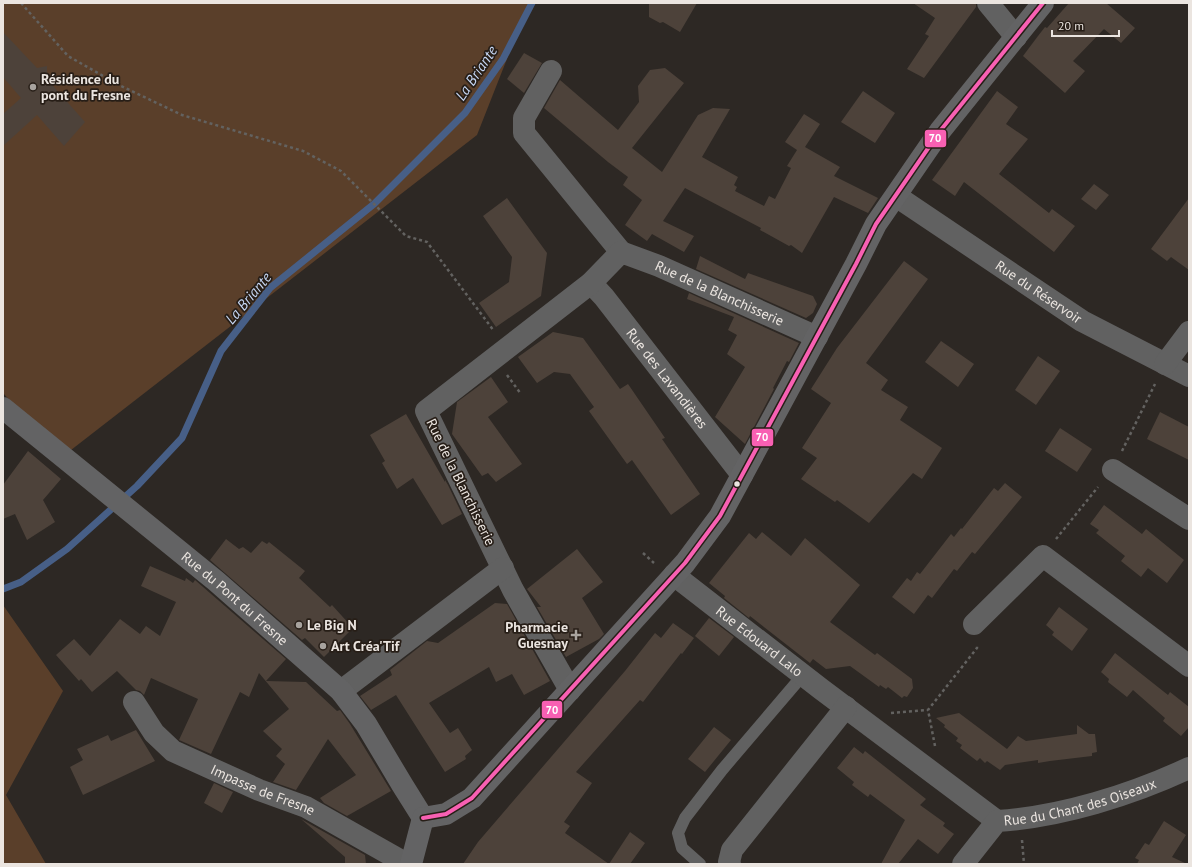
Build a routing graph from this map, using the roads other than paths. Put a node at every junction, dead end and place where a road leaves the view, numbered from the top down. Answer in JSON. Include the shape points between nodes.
{"nodes":[{"id":1,"x":988,"y":3,"type":"edge"},
{"id":2,"x":1043,"y":3,"type":"edge"},
{"id":3,"x":1016,"y":37,"type":"junction"},
{"id":4,"x":551,"y":71,"type":"dead end"},
{"id":5,"x":896,"y":196,"type":"junction"},
{"id":6,"x":621,"y":252,"type":"junction"},
{"id":7,"x":591,"y":283,"type":"junction"},
{"id":8,"x":1189,"y":332,"type":"edge"},
{"id":9,"x":817,"y":337,"type":"junction"},
{"id":10,"x":1166,"y":364,"type":"junction"},
{"id":11,"x":1189,"y":376,"type":"edge"},
{"id":12,"x":5,"y":407,"type":"edge"},
{"id":13,"x":1113,"y":470,"type":"dead end"},
{"id":14,"x":742,"y":474,"type":"junction"},
{"id":15,"x":1189,"y":519,"type":"edge"},
{"id":16,"x":502,"y":568,"type":"junction"},
{"id":17,"x":674,"y":574,"type":"junction"},
{"id":18,"x":974,"y":624,"type":"road end"},
{"id":19,"x":1189,"y":666,"type":"edge"},
{"id":20,"x":803,"y":675,"type":"junction"},
{"id":21,"x":570,"y":690,"type":"junction"},
{"id":22,"x":340,"y":691,"type":"junction"},
{"id":23,"x":134,"y":702,"type":"dead end"},
{"id":24,"x":846,"y":707,"type":"junction"},
{"id":25,"x":1189,"y":768,"type":"edge"},
{"id":26,"x":423,"y":818,"type":"junction"},
{"id":27,"x":997,"y":821,"type":"junction"},
{"id":28,"x":406,"y":864,"type":"edge"},
{"id":29,"x":411,"y":864,"type":"edge"},
{"id":30,"x":700,"y":864,"type":"edge"},
{"id":31,"x":730,"y":864,"type":"edge"},
{"id":32,"x":963,"y":864,"type":"edge"}],
"edges":[{"from":1,"to":3,"type":"street"},
{"from":2,"to":3,"type":"street"},
{"from":3,"to":5,"type":"street","via":[[940,131]]},
{"from":4,"to":6,"type":"street","via":[[524,118],[524,133]]},
{"from":5,"to":9,"type":"street","via":[[876,224]]},
{"from":5,"to":10,"type":"street","name":"Rue du Réservoir","via":[[1082,320]]},
{"from":6,"to":7,"type":"street","name":"Rue de la Blanchisserie"},
{"from":6,"to":9,"type":"street","name":"Rue de la Blanchisserie","via":[[659,266]]},
{"from":7,"to":14,"type":"street","name":"Rue des Lavandières"},
{"from":7,"to":16,"type":"street","name":"Rue de la Blanchisserie","via":[[426,411]]},
{"from":8,"to":10,"type":"street"},
{"from":9,"to":14,"type":"street"},
{"from":10,"to":11,"type":"street","name":"Rue du Réservoir"},
{"from":12,"to":22,"type":"street","name":"Rue du Pont du Fresne","via":[[216,581]]},
{"from":13,"to":15,"type":"street"},
{"from":14,"to":17,"type":"street","via":[[720,516]]},
{"from":16,"to":21,"type":"street","name":"Rue de la Blanchisserie"},
{"from":16,"to":22,"type":"street"},
{"from":17,"to":20,"type":"street","name":"Rue Edouard Lalo"},
{"from":17,"to":21,"type":"street"},
{"from":18,"to":19,"type":"street","via":[[1043,556]]},
{"from":20,"to":24,"type":"street","name":"Rue Edouard Lalo"},
{"from":20,"to":30,"type":"lane","via":[[722,770],[685,818],[678,833],[682,848]]},
{"from":21,"to":26,"type":"street","via":[[472,798],[446,814]]},
{"from":22,"to":26,"type":"street","name":"Rue du Pont du Fresne","via":[[366,724]]},
{"from":23,"to":28,"type":"street","name":"Impasse de Fresne","via":[[154,733],[173,751],[259,790],[306,807]]},
{"from":24,"to":27,"type":"street","name":"Rue Edouard Lalo"},
{"from":24,"to":31,"type":"street","via":[[732,850]]},
{"from":25,"to":27,"type":"street","name":"Rue du Chant des Oiseaux","via":[[1157,783],[1092,804],[1020,819]]},
{"from":26,"to":29,"type":"street"},
{"from":27,"to":32,"type":"street","name":"Rue du Chant des Oiseaux"}]}
